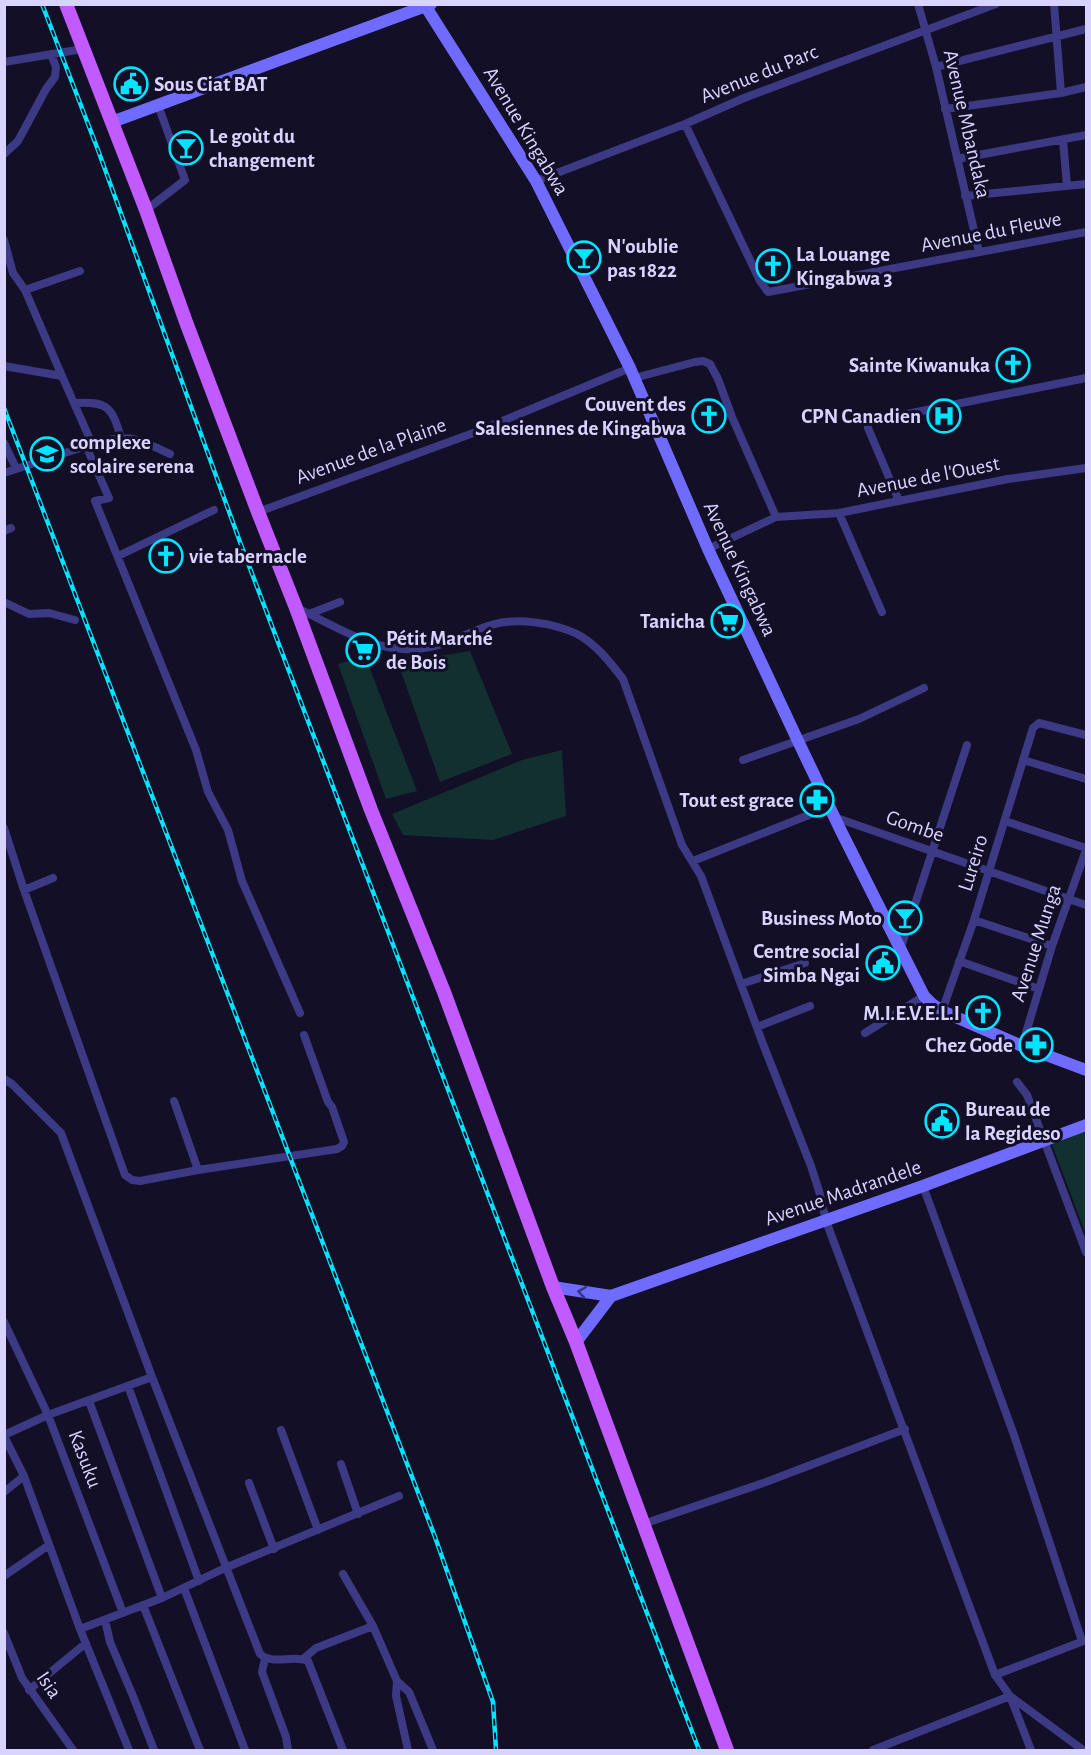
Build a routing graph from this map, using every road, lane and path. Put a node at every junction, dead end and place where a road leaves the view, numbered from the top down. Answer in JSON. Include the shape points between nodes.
{"nodes":[{"id":1,"x":66,"y":4,"type":"edge"},
{"id":2,"x":918,"y":4,"type":"edge"},
{"id":3,"x":996,"y":4,"type":"edge"},
{"id":4,"x":1054,"y":4,"type":"edge"},
{"id":5,"x":428,"y":6,"type":"edge"},
{"id":6,"x":1086,"y":29,"type":"edge"},
{"id":7,"x":926,"y":30,"type":"junction"},
{"id":8,"x":1058,"y":35,"type":"junction"},
{"id":9,"x":83,"y":49,"type":"junction"},
{"id":10,"x":51,"y":54,"type":"junction"},
{"id":11,"x":4,"y":62,"type":"edge"},
{"id":12,"x":936,"y":67,"type":"junction"},
{"id":13,"x":1086,"y":87,"type":"edge"},
{"id":14,"x":1061,"y":93,"type":"junction"},
{"id":15,"x":158,"y":105,"type":"junction"},
{"id":16,"x":945,"y":109,"type":"junction"},
{"id":17,"x":112,"y":122,"type":"junction"},
{"id":18,"x":685,"y":124,"type":"junction"},
{"id":19,"x":1086,"y":135,"type":"edge"},
{"id":20,"x":1063,"y":140,"type":"junction"},
{"id":21,"x":4,"y":154,"type":"edge"},
{"id":22,"x":957,"y":159,"type":"junction"},
{"id":23,"x":536,"y":181,"type":"junction"},
{"id":24,"x":1086,"y":184,"type":"edge"},
{"id":25,"x":1067,"y":186,"type":"junction"},
{"id":26,"x":965,"y":196,"type":"junction"},
{"id":27,"x":146,"y":210,"type":"junction"},
{"id":28,"x":1086,"y":232,"type":"edge"},
{"id":29,"x":4,"y":240,"type":"edge"},
{"id":30,"x":979,"y":252,"type":"junction"},
{"id":31,"x":80,"y":271,"type":"dead end"},
{"id":32,"x":25,"y":290,"type":"junction"},
{"id":33,"x":4,"y":366,"type":"edge"},
{"id":34,"x":632,"y":373,"type":"junction"},
{"id":35,"x":62,"y":376,"type":"junction"},
{"id":36,"x":1086,"y":378,"type":"edge"},
{"id":37,"x":74,"y":403,"type":"junction"},
{"id":38,"x":121,"y":438,"type":"junction"},
{"id":39,"x":4,"y":443,"type":"edge"},
{"id":40,"x":89,"y":446,"type":"junction"},
{"id":41,"x":170,"y":454,"type":"dead end"},
{"id":42,"x":16,"y":468,"type":"junction"},
{"id":43,"x":1086,"y":468,"type":"edge"},
{"id":44,"x":4,"y":473,"type":"edge"},
{"id":45,"x":899,"y":501,"type":"junction"},
{"id":46,"x":214,"y":510,"type":"dead end"},
{"id":47,"x":258,"y":512,"type":"junction"},
{"id":48,"x":839,"y":513,"type":"junction"},
{"id":49,"x":776,"y":517,"type":"junction"},
{"id":50,"x":708,"y":549,"type":"junction"},
{"id":51,"x":118,"y":556,"type":"junction"},
{"id":52,"x":4,"y":602,"type":"edge"},
{"id":53,"x":340,"y":602,"type":"dead end"},
{"id":54,"x":296,"y":608,"type":"junction"},
{"id":55,"x":882,"y":612,"type":"dead end"},
{"id":56,"x":309,"y":614,"type":"junction"},
{"id":57,"x":75,"y":620,"type":"dead end"},
{"id":58,"x":924,"y":688,"type":"dead end"},
{"id":59,"x":1086,"y":735,"type":"edge"},
{"id":60,"x":798,"y":741,"type":"junction"},
{"id":61,"x":967,"y":745,"type":"dead end"},
{"id":62,"x":743,"y":760,"type":"dead end"},
{"id":63,"x":1023,"y":760,"type":"junction"},
{"id":64,"x":1086,"y":779,"type":"edge"},
{"id":65,"x":832,"y":812,"type":"junction"},
{"id":66,"x":1005,"y":821,"type":"junction"},
{"id":67,"x":4,"y":828,"type":"edge"},
{"id":68,"x":933,"y":851,"type":"junction"},
{"id":69,"x":1086,"y":853,"type":"edge"},
{"id":70,"x":693,"y":861,"type":"junction"},
{"id":71,"x":988,"y":871,"type":"junction"},
{"id":72,"x":53,"y":878,"type":"dead end"},
{"id":73,"x":24,"y":890,"type":"junction"},
{"id":74,"x":1069,"y":899,"type":"junction"},
{"id":75,"x":1086,"y":905,"type":"edge"},
{"id":76,"x":974,"y":920,"type":"junction"},
{"id":77,"x":1052,"y":946,"type":"junction"},
{"id":78,"x":901,"y":947,"type":"junction"},
{"id":79,"x":959,"y":961,"type":"junction"},
{"id":80,"x":806,"y":963,"type":"dead end"},
{"id":81,"x":741,"y":984,"type":"junction"},
{"id":82,"x":1040,"y":989,"type":"junction"},
{"id":83,"x":924,"y":996,"type":"junction"},
{"id":84,"x":810,"y":1006,"type":"dead end"},
{"id":85,"x":942,"y":1011,"type":"junction"},
{"id":86,"x":300,"y":1012,"type":"dead end"},
{"id":87,"x":757,"y":1026,"type":"junction"},
{"id":88,"x":865,"y":1033,"type":"dead end"},
{"id":89,"x":304,"y":1035,"type":"dead end"},
{"id":90,"x":1022,"y":1046,"type":"junction"},
{"id":91,"x":1086,"y":1070,"type":"edge"},
{"id":92,"x":1017,"y":1082,"type":"dead end"},
{"id":93,"x":7,"y":1083,"type":"edge"},
{"id":94,"x":174,"y":1101,"type":"dead end"},
{"id":95,"x":1086,"y":1127,"type":"edge"},
{"id":96,"x":1045,"y":1140,"type":"junction"},
{"id":97,"x":198,"y":1170,"type":"junction"},
{"id":98,"x":923,"y":1186,"type":"junction"},
{"id":99,"x":825,"y":1221,"type":"junction"},
{"id":100,"x":1086,"y":1252,"type":"edge"},
{"id":101,"x":553,"y":1287,"type":"junction"},
{"id":102,"x":611,"y":1296,"type":"junction"},
{"id":103,"x":4,"y":1322,"type":"edge"},
{"id":104,"x":576,"y":1342,"type":"junction"},
{"id":105,"x":152,"y":1377,"type":"junction"},
{"id":106,"x":128,"y":1386,"type":"junction"},
{"id":107,"x":89,"y":1401,"type":"junction"},
{"id":108,"x":48,"y":1415,"type":"junction"},
{"id":109,"x":905,"y":1429,"type":"junction"},
{"id":110,"x":281,"y":1430,"type":"dead end"},
{"id":111,"x":4,"y":1436,"type":"edge"},
{"id":112,"x":341,"y":1464,"type":"dead end"},
{"id":113,"x":24,"y":1476,"type":"junction"},
{"id":114,"x":249,"y":1483,"type":"dead end"},
{"id":115,"x":4,"y":1492,"type":"edge"},
{"id":116,"x":399,"y":1496,"type":"dead end"},
{"id":117,"x":358,"y":1514,"type":"junction"},
{"id":118,"x":644,"y":1524,"type":"junction"},
{"id":119,"x":318,"y":1530,"type":"junction"},
{"id":120,"x":49,"y":1545,"type":"junction"},
{"id":121,"x":274,"y":1549,"type":"junction"},
{"id":122,"x":225,"y":1568,"type":"junction"},
{"id":123,"x":343,"y":1574,"type":"dead end"},
{"id":124,"x":4,"y":1576,"type":"edge"},
{"id":125,"x":199,"y":1581,"type":"junction"},
{"id":126,"x":184,"y":1588,"type":"junction"},
{"id":127,"x":162,"y":1598,"type":"junction"},
{"id":128,"x":143,"y":1605,"type":"junction"},
{"id":129,"x":123,"y":1613,"type":"junction"},
{"id":130,"x":105,"y":1620,"type":"junction"},
{"id":131,"x":373,"y":1626,"type":"junction"},
{"id":132,"x":80,"y":1629,"type":"junction"},
{"id":133,"x":4,"y":1633,"type":"edge"},
{"id":134,"x":1084,"y":1641,"type":"edge"},
{"id":135,"x":86,"y":1643,"type":"junction"},
{"id":136,"x":264,"y":1658,"type":"junction"},
{"id":137,"x":303,"y":1659,"type":"junction"},
{"id":138,"x":995,"y":1675,"type":"junction"},
{"id":139,"x":397,"y":1681,"type":"junction"},
{"id":140,"x":29,"y":1690,"type":"junction"},
{"id":141,"x":1010,"y":1696,"type":"junction"},
{"id":142,"x":73,"y":1750,"type":"edge"},
{"id":143,"x":129,"y":1750,"type":"edge"},
{"id":144,"x":154,"y":1750,"type":"edge"},
{"id":145,"x":200,"y":1750,"type":"edge"},
{"id":146,"x":246,"y":1750,"type":"edge"},
{"id":147,"x":288,"y":1750,"type":"edge"},
{"id":148,"x":343,"y":1750,"type":"edge"},
{"id":149,"x":408,"y":1750,"type":"edge"},
{"id":150,"x":433,"y":1750,"type":"edge"},
{"id":151,"x":727,"y":1750,"type":"edge"},
{"id":152,"x":873,"y":1750,"type":"edge"},
{"id":153,"x":1031,"y":1750,"type":"edge"},
{"id":154,"x":1083,"y":1750,"type":"edge"}],
"edges":[{"from":1,"to":9,"type":"main road"},
{"from":2,"to":7,"type":"street","name":"Avenue Mbandaka"},
{"from":3,"to":7,"type":"street","name":"Avenue du Parc"},
{"from":4,"to":8,"type":"street"},
{"from":5,"to":15,"type":"street","name":"Avenue Kingabwa"},
{"from":5,"to":23,"type":"street","name":"Avenue Kingabwa"},
{"from":6,"to":8,"type":"street"},
{"from":7,"to":12,"type":"street","name":"Avenue Mbandaka"},
{"from":7,"to":18,"type":"street","name":"Avenue du Parc"},
{"from":8,"to":12,"type":"street"},
{"from":8,"to":14,"type":"street"},
{"from":9,"to":10,"type":"street"},
{"from":9,"to":17,"type":"main road"},
{"from":10,"to":11,"type":"street"},
{"from":10,"to":21,"type":"street","via":[[55,77],[18,141]]},
{"from":12,"to":16,"type":"street","name":"Avenue Mbandaka"},
{"from":13,"to":14,"type":"street"},
{"from":14,"to":16,"type":"street"},
{"from":15,"to":17,"type":"street","name":"Avenue Kingabwa"},
{"from":15,"to":27,"type":"street","via":[[186,180]]},
{"from":16,"to":22,"type":"street","name":"Avenue Mbandaka"},
{"from":17,"to":27,"type":"main road"},
{"from":18,"to":23,"type":"street","name":"Avenue du Parc"},
{"from":18,"to":30,"type":"street","name":"Avenue du Fleuve","via":[[768,292]]},
{"from":19,"to":20,"type":"street"},
{"from":20,"to":22,"type":"street"},
{"from":20,"to":25,"type":"street"},
{"from":22,"to":26,"type":"street","name":"Avenue Mbandaka"},
{"from":23,"to":34,"type":"street","name":"Avenue Kingabwa"},
{"from":24,"to":25,"type":"street"},
{"from":25,"to":26,"type":"street"},
{"from":26,"to":30,"type":"street","name":"Avenue Mbandaka"},
{"from":27,"to":47,"type":"main road"},
{"from":28,"to":30,"type":"street","name":"Avenue du Fleuve"},
{"from":29,"to":32,"type":"street","via":[[13,273]]},
{"from":31,"to":32,"type":"street"},
{"from":32,"to":35,"type":"street"},
{"from":33,"to":35,"type":"street"},
{"from":34,"to":47,"type":"street","name":"Avenue de la Plaine"},
{"from":34,"to":49,"type":"street","name":"Avenue de la Plaine","via":[[703,361],[710,364]]},
{"from":34,"to":50,"type":"street","name":"Avenue Kingabwa"},
{"from":35,"to":37,"type":"street"},
{"from":36,"to":45,"type":"street","via":[[872,421],[868,428]]},
{"from":37,"to":38,"type":"street","via":[[89,402],[109,409]]},
{"from":37,"to":40,"type":"street"},
{"from":38,"to":40,"type":"street"},
{"from":38,"to":41,"type":"street","via":[[136,438]]},
{"from":39,"to":42,"type":"street"},
{"from":40,"to":42,"type":"street"},
{"from":40,"to":51,"type":"street","via":[[109,498],[95,501]]},
{"from":42,"to":44,"type":"street"},
{"from":43,"to":45,"type":"street","name":"Avenue de l'Ouest"},
{"from":45,"to":48,"type":"street","name":"Avenue de l'Ouest"},
{"from":46,"to":51,"type":"street"},
{"from":47,"to":54,"type":"main road"},
{"from":48,"to":49,"type":"street","name":"Avenue de l'Ouest"},
{"from":48,"to":55,"type":"street"},
{"from":49,"to":50,"type":"street","name":"Avenue de l'Ouest"},
{"from":50,"to":60,"type":"street","name":"Avenue Kingabwa"},
{"from":51,"to":86,"type":"street","via":[[196,750],[208,792],[228,830],[242,881]]},
{"from":52,"to":57,"type":"street","via":[[29,614]]},
{"from":53,"to":56,"type":"street"},
{"from":54,"to":56,"type":"street"},
{"from":54,"to":101,"type":"main road"},
{"from":56,"to":70,"type":"street","via":[[375,645],[403,649],[436,647],[508,621],[528,621],[577,634],[607,659],[623,679],[682,845]]},
{"from":58,"to":60,"type":"street","via":[[859,719]]},
{"from":59,"to":63,"type":"street","name":"Lureiro","via":[[1035,724]]},
{"from":60,"to":62,"type":"street"},
{"from":60,"to":65,"type":"street","name":"Avenue Kingabwa"},
{"from":61,"to":68,"type":"street"},
{"from":63,"to":64,"type":"street"},
{"from":63,"to":66,"type":"street","name":"Lureiro"},
{"from":65,"to":68,"type":"street","name":"Gombe"},
{"from":65,"to":70,"type":"street"},
{"from":65,"to":78,"type":"street","name":"Avenue Kingabwa"},
{"from":66,"to":69,"type":"street"},
{"from":66,"to":71,"type":"street","name":"Lureiro"},
{"from":67,"to":73,"type":"street"},
{"from":68,"to":71,"type":"street","name":"Gombe"},
{"from":68,"to":78,"type":"street"},
{"from":69,"to":74,"type":"street","name":"Avenue Munga"},
{"from":70,"to":81,"type":"street"},
{"from":71,"to":74,"type":"street","name":"Gombe"},
{"from":71,"to":76,"type":"street","name":"Lureiro"},
{"from":72,"to":73,"type":"street"},
{"from":73,"to":97,"type":"street","via":[[125,1175],[140,1180]]},
{"from":74,"to":75,"type":"street","name":"Gombe"},
{"from":74,"to":77,"type":"street","name":"Avenue Munga"},
{"from":76,"to":77,"type":"street"},
{"from":76,"to":79,"type":"street","name":"Lureiro"},
{"from":77,"to":82,"type":"street","name":"Avenue Munga"},
{"from":78,"to":83,"type":"street","name":"Avenue Kingabwa"},
{"from":79,"to":82,"type":"street"},
{"from":79,"to":85,"type":"street","name":"Lureiro"},
{"from":80,"to":81,"type":"street"},
{"from":81,"to":87,"type":"street"},
{"from":82,"to":90,"type":"street","name":"Avenue Munga"},
{"from":83,"to":85,"type":"street","name":"Avenue Kingabwa"},
{"from":83,"to":88,"type":"street"},
{"from":84,"to":87,"type":"street"},
{"from":85,"to":90,"type":"street","name":"Avenue Kingabwa"},
{"from":87,"to":99,"type":"street","via":[[811,1166]]},
{"from":89,"to":97,"type":"street","via":[[344,1142],[342,1146]]},
{"from":90,"to":91,"type":"street","name":"Avenue Kingabwa"},
{"from":92,"to":96,"type":"street","via":[[1027,1095]]},
{"from":93,"to":105,"type":"street","via":[[60,1133]]},
{"from":94,"to":97,"type":"street"},
{"from":95,"to":96,"type":"street","name":"Avenue Madrandele"},
{"from":96,"to":98,"type":"street","name":"Avenue Madrandele"},
{"from":96,"to":100,"type":"street"},
{"from":98,"to":99,"type":"street","name":"Avenue Madrandele"},
{"from":98,"to":134,"type":"street"},
{"from":99,"to":102,"type":"street","name":"Avenue Madrandele"},
{"from":99,"to":109,"type":"street"},
{"from":102,"to":101,"type":"street","one_way":true},
{"from":101,"to":104,"type":"main road"},
{"from":102,"to":104,"type":"street"},
{"from":103,"to":108,"type":"street","name":"Kasuku"},
{"from":104,"to":118,"type":"main road"},
{"from":105,"to":106,"type":"street"},
{"from":105,"to":122,"type":"street"},
{"from":106,"to":107,"type":"street"},
{"from":106,"to":125,"type":"street"},
{"from":107,"to":108,"type":"street"},
{"from":107,"to":127,"type":"street"},
{"from":108,"to":111,"type":"street"},
{"from":108,"to":129,"type":"street","name":"Kasuku"},
{"from":109,"to":118,"type":"street"},
{"from":109,"to":138,"type":"street"},
{"from":110,"to":119,"type":"street"},
{"from":111,"to":113,"type":"street"},
{"from":112,"to":117,"type":"street"},
{"from":113,"to":115,"type":"street"},
{"from":113,"to":120,"type":"street"},
{"from":114,"to":121,"type":"street"},
{"from":116,"to":117,"type":"street"},
{"from":117,"to":119,"type":"street"},
{"from":118,"to":151,"type":"main road"},
{"from":119,"to":121,"type":"street"},
{"from":120,"to":124,"type":"street"},
{"from":120,"to":132,"type":"street"},
{"from":121,"to":122,"type":"street"},
{"from":122,"to":125,"type":"street"},
{"from":122,"to":136,"type":"street"},
{"from":123,"to":131,"type":"street"},
{"from":125,"to":126,"type":"street"},
{"from":126,"to":127,"type":"street"},
{"from":126,"to":146,"type":"street"},
{"from":127,"to":128,"type":"street"},
{"from":128,"to":129,"type":"street"},
{"from":128,"to":145,"type":"street"},
{"from":129,"to":130,"type":"street"},
{"from":130,"to":132,"type":"street"},
{"from":130,"to":144,"type":"street","via":[[110,1642]]},
{"from":131,"to":137,"type":"street","via":[[316,1648]]},
{"from":131,"to":139,"type":"street"},
{"from":132,"to":135,"type":"street"},
{"from":133,"to":140,"type":"street","name":"Isia"},
{"from":134,"to":138,"type":"street"},
{"from":135,"to":140,"type":"street"},
{"from":135,"to":143,"type":"street"},
{"from":136,"to":137,"type":"street"},
{"from":136,"to":147,"type":"street","via":[[262,1672]]},
{"from":137,"to":148,"type":"street","via":[[311,1665]]},
{"from":138,"to":141,"type":"street"},
{"from":139,"to":149,"type":"street","via":[[396,1696]]},
{"from":139,"to":150,"type":"street","via":[[410,1692]]},
{"from":140,"to":142,"type":"street","name":"Isia"},
{"from":141,"to":152,"type":"street"},
{"from":141,"to":153,"type":"street"},
{"from":141,"to":154,"type":"street"}]}
